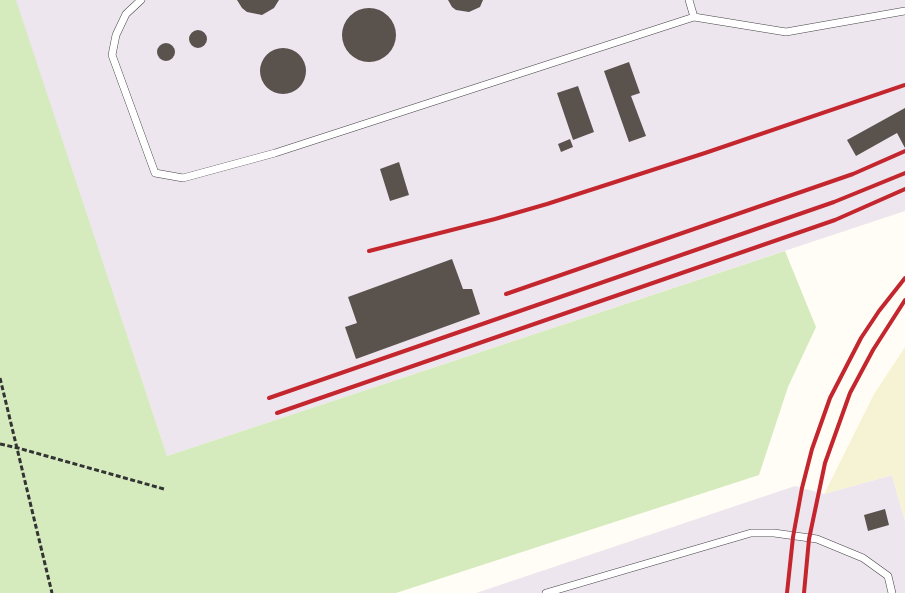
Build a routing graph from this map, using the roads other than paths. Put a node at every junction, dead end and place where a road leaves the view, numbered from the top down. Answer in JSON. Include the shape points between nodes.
{"nodes":[{"id":1,"x":141,"y":0,"type":"edge"},
{"id":2,"x":689,"y":0,"type":"edge"},
{"id":3,"x":905,"y":10,"type":"edge"},
{"id":4,"x":694,"y":16,"type":"junction"},
{"id":5,"x":546,"y":593,"type":"edge"},
{"id":6,"x":892,"y":593,"type":"edge"}],
"edges":[{"from":1,"to":4,"type":"lane","via":[[126,14],[116,35],[112,55],[155,173],[183,178],[275,153]]},
{"from":2,"to":4,"type":"lane"},
{"from":3,"to":4,"type":"lane","via":[[786,32]]},
{"from":5,"to":6,"type":"lane","via":[[751,533],[817,539],[863,558],[888,576]]}]}
